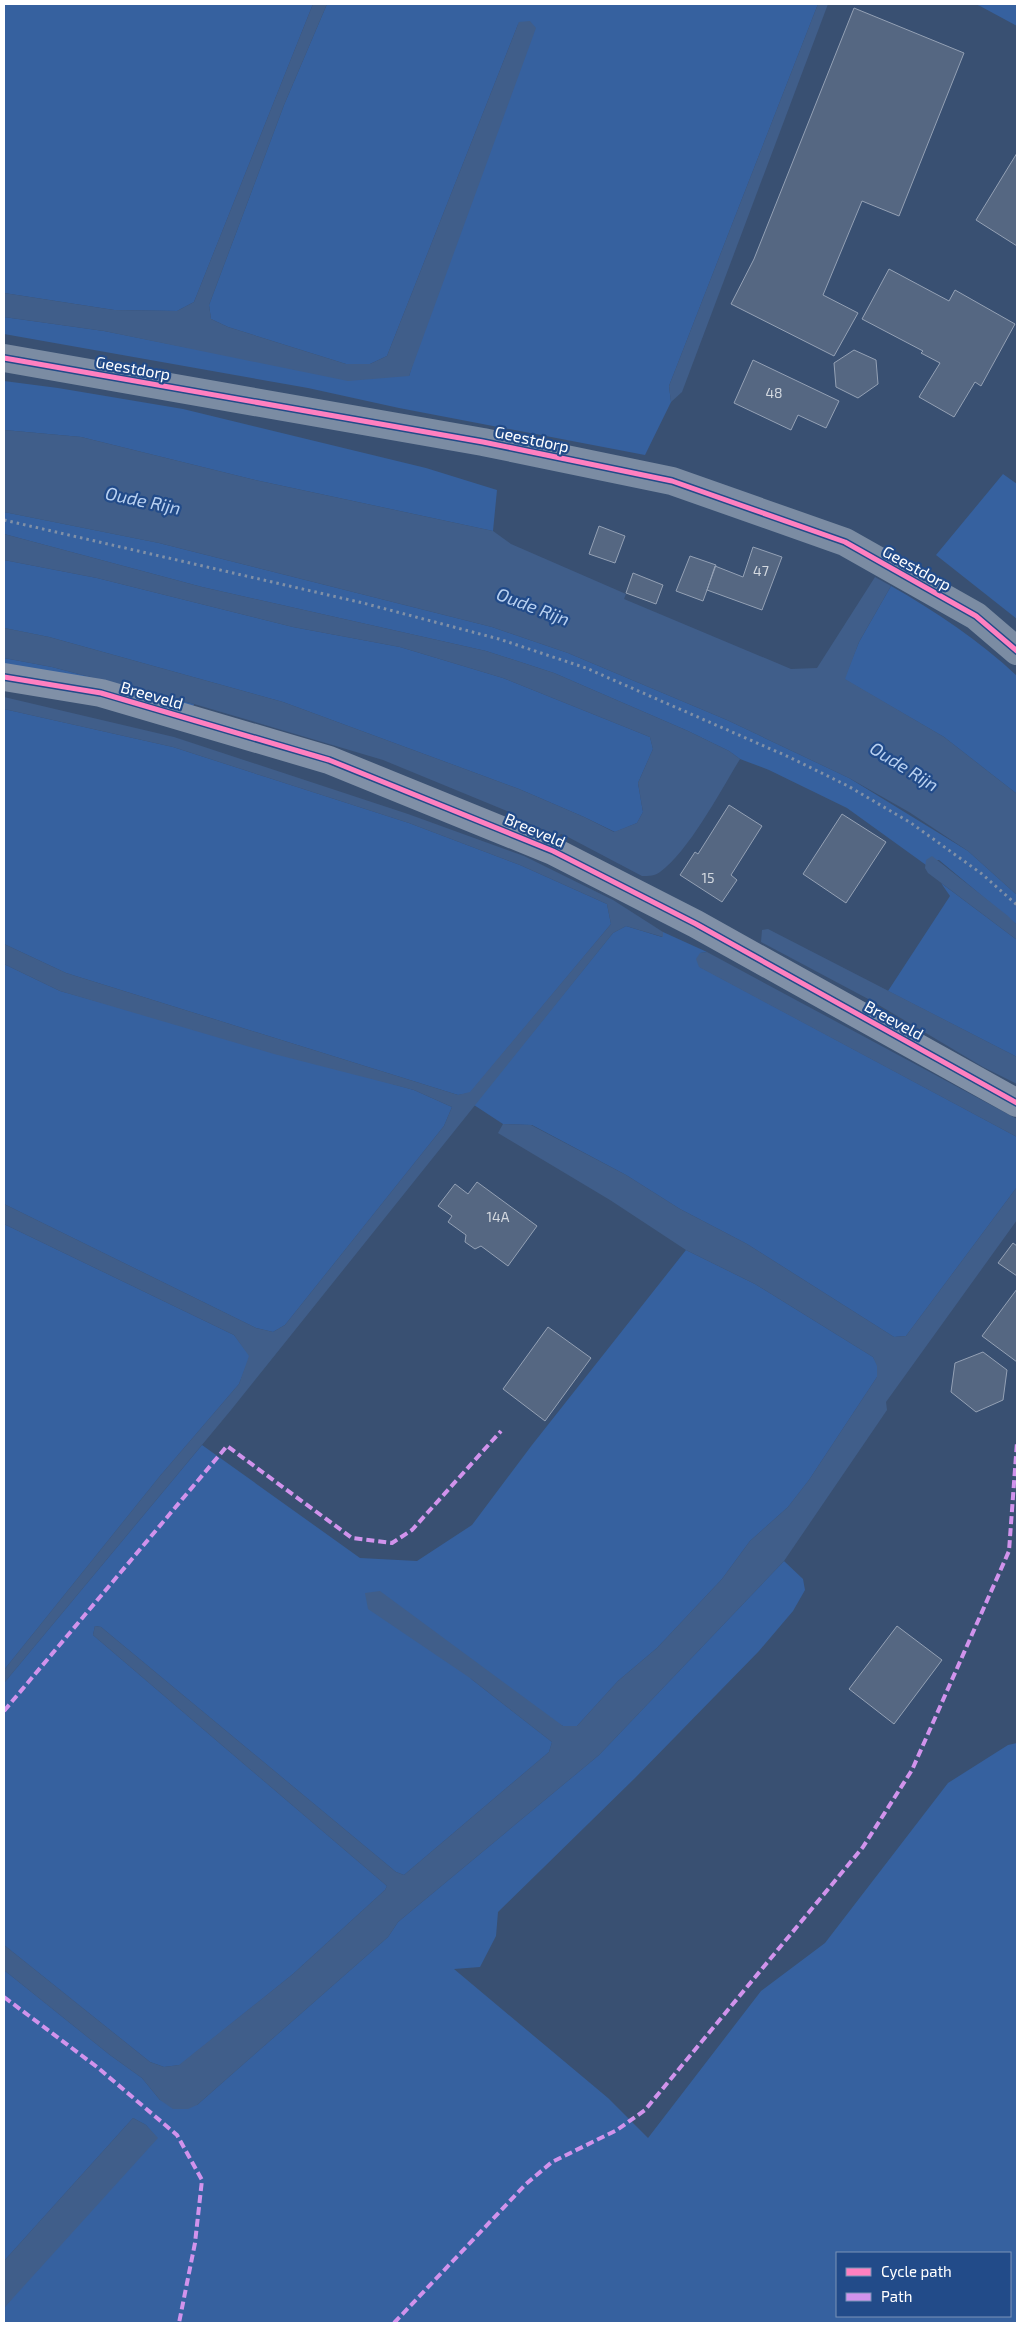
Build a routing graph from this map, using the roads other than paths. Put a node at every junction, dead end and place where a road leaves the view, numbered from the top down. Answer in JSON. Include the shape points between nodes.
{"nodes":[{"id":1,"x":4,"y":358,"type":"edge"},
{"id":2,"x":1017,"y":651,"type":"edge"},
{"id":3,"x":4,"y":677,"type":"edge"},
{"id":4,"x":1017,"y":1103,"type":"edge"}],
"edges":[{"from":1,"to":2,"type":"main road","name":"Geestdorp","via":[[483,442],[672,481],[845,542],[976,616]]},
{"from":3,"to":4,"type":"street","name":"Breeveld","via":[[101,693],[328,760],[553,851],[696,924]]}]}
